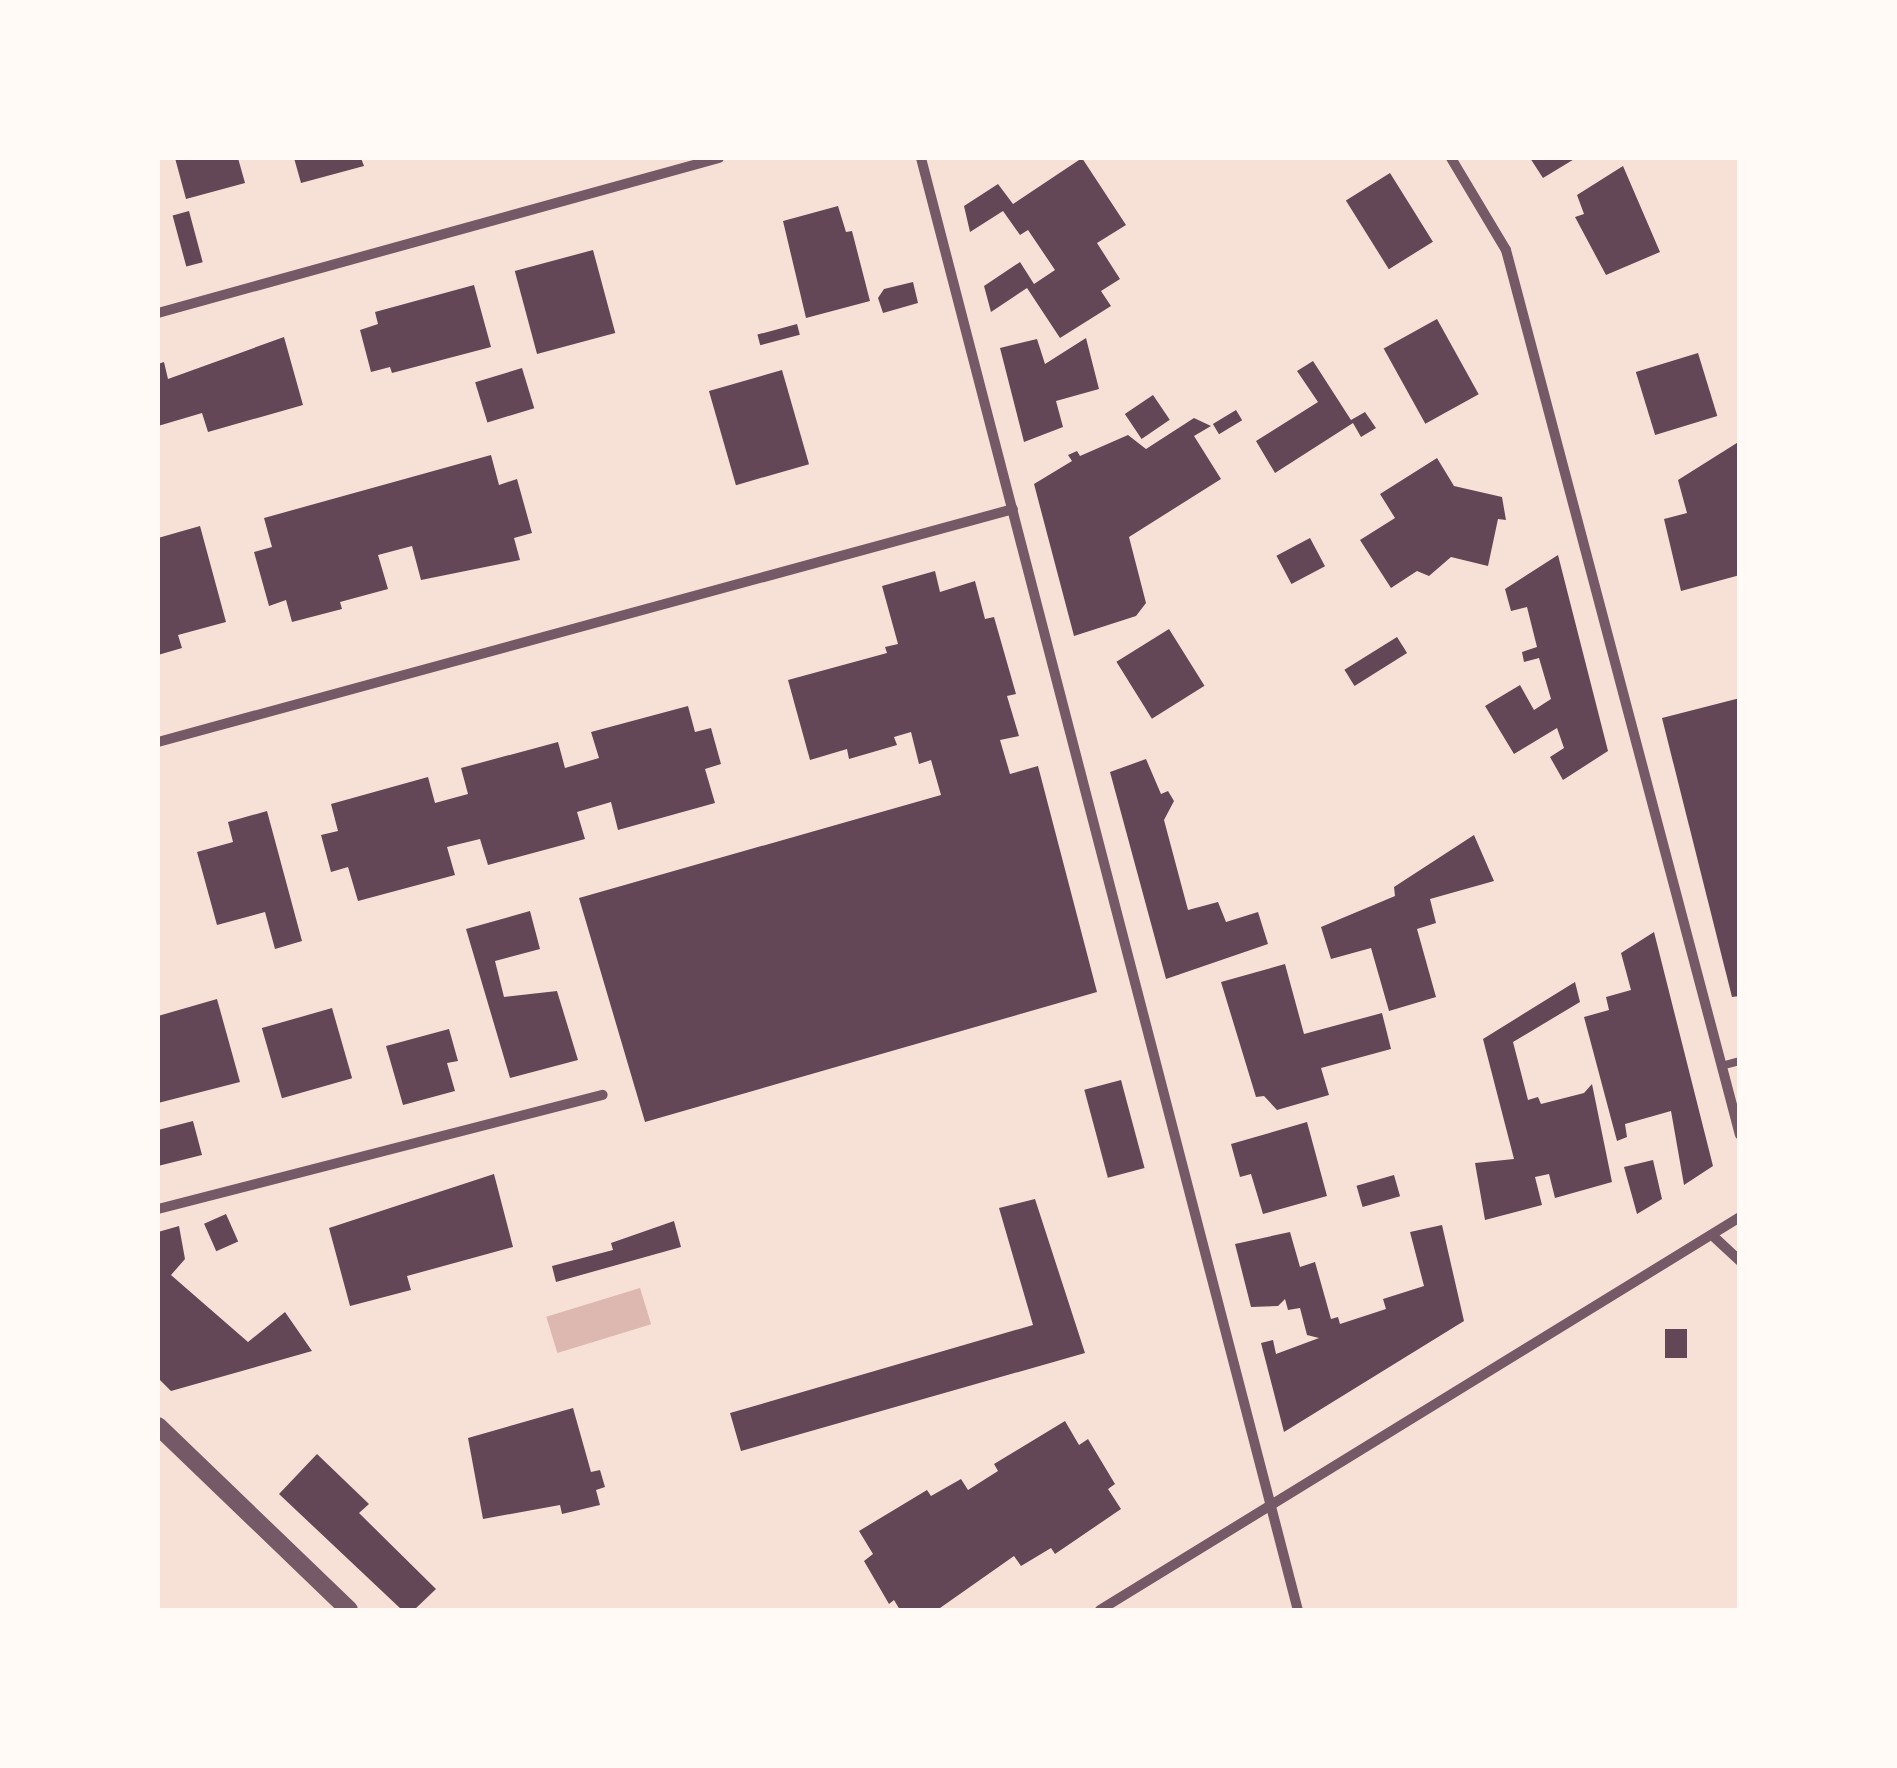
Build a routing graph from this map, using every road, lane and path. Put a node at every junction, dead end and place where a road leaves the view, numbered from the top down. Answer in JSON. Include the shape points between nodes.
{"nodes":[{"id":1,"x":719,"y":158,"type":"edge"},
{"id":2,"x":921,"y":158,"type":"edge"},
{"id":3,"x":1451,"y":158,"type":"edge"},
{"id":4,"x":158,"y":313,"type":"edge"},
{"id":5,"x":1012,"y":509,"type":"junction"},
{"id":6,"x":158,"y":742,"type":"edge"},
{"id":7,"x":1740,"y":1061,"type":"edge"},
{"id":8,"x":1721,"y":1066,"type":"junction"},
{"id":9,"x":603,"y":1095,"type":"dead end"},
{"id":10,"x":1740,"y":1135,"type":"edge"},
{"id":11,"x":158,"y":1209,"type":"edge"},
{"id":12,"x":1740,"y":1217,"type":"edge"},
{"id":13,"x":1712,"y":1235,"type":"junction"},
{"id":14,"x":1740,"y":1261,"type":"edge"},
{"id":15,"x":158,"y":1426,"type":"edge"},
{"id":16,"x":1270,"y":1507,"type":"junction"},
{"id":17,"x":350,"y":1610,"type":"edge"},
{"id":18,"x":1100,"y":1610,"type":"edge"},
{"id":19,"x":1298,"y":1610,"type":"edge"}],
"edges":[{"from":1,"to":4,"type":"street"},
{"from":2,"to":5,"type":"street"},
{"from":3,"to":8,"type":"street","via":[[1506,250]]},
{"from":5,"to":6,"type":"street"},
{"from":5,"to":16,"type":"street"},
{"from":7,"to":8,"type":"lane"},
{"from":8,"to":10,"type":"street"},
{"from":9,"to":11,"type":"street"},
{"from":12,"to":13,"type":"street"},
{"from":13,"to":14,"type":"street"},
{"from":13,"to":16,"type":"street"},
{"from":15,"to":17,"type":"street"},
{"from":16,"to":18,"type":"street"},
{"from":16,"to":19,"type":"street"}]}
